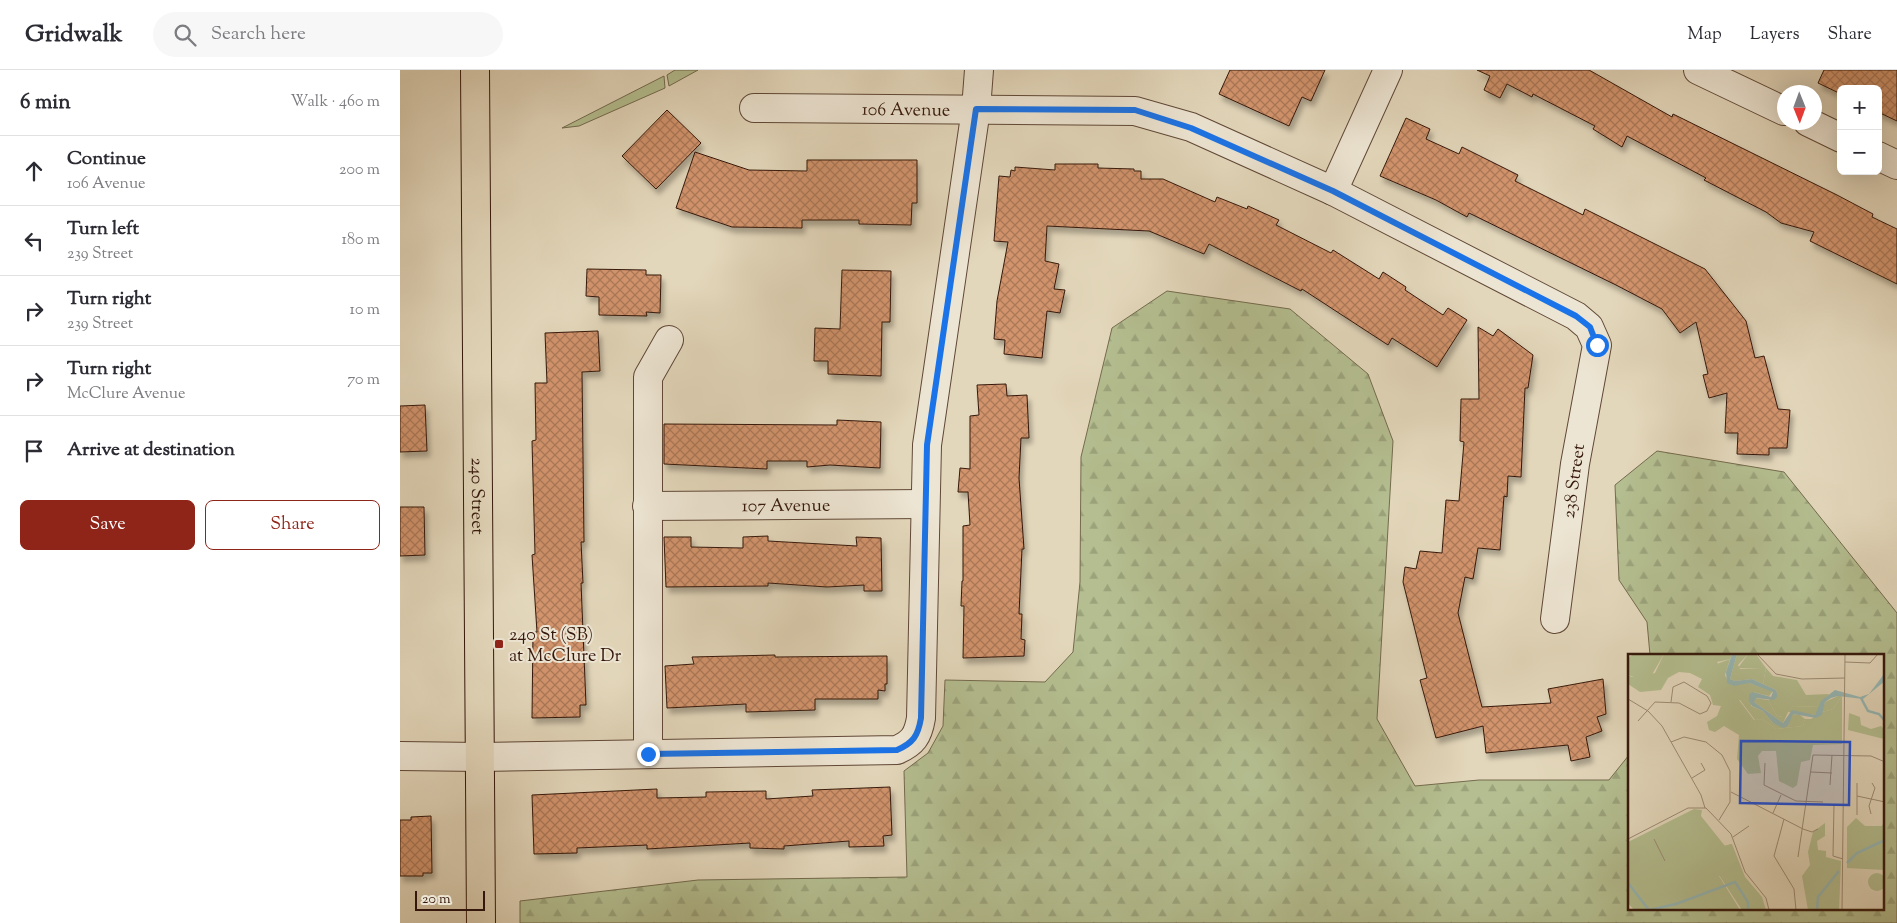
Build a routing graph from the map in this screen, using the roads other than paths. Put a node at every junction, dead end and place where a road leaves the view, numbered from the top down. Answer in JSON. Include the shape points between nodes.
{"nodes":[{"id":1,"x":475,"y":70,"type":"edge"},
{"id":2,"x":979,"y":70,"type":"edge"},
{"id":3,"x":1388,"y":70,"type":"edge"},
{"id":4,"x":1698,"y":70,"type":"edge"},
{"id":5,"x":754,"y":108,"type":"dead end"},
{"id":6,"x":1777,"y":108,"type":"edge"},
{"id":7,"x":976,"y":109,"type":"junction"},
{"id":8,"x":1822,"y":129,"type":"edge"},
{"id":9,"x":1837,"y":136,"type":"edge"},
{"id":10,"x":1882,"y":158,"type":"edge"},
{"id":11,"x":1897,"y":165,"type":"edge"},
{"id":12,"x":1333,"y":191,"type":"junction"},
{"id":13,"x":669,"y":340,"type":"dead end"},
{"id":14,"x":1597,"y":345,"type":"joint"},
{"id":15,"x":925,"y":504,"type":"junction"},
{"id":16,"x":646,"y":506,"type":"junction"},
{"id":17,"x":1554,"y":619,"type":"dead end"},
{"id":18,"x":648,"y":754,"type":"junction"},
{"id":19,"x":400,"y":756,"type":"edge"},
{"id":20,"x":480,"y":757,"type":"junction"},
{"id":21,"x":481,"y":923,"type":"edge"}],
"edges":[{"from":1,"to":20,"type":"main road","name":"240 Street"},
{"from":2,"to":7,"type":"street"},
{"from":3,"to":12,"type":"street"},
{"from":4,"to":6,"type":"street"},
{"from":5,"to":7,"type":"street","name":"106 Avenue"},
{"from":7,"to":12,"type":"street","name":"106 Avenue","via":[[1135,110],[1191,128]]},
{"from":7,"to":15,"type":"street","via":[[934,386]]},
{"from":8,"to":9,"type":"street"},
{"from":10,"to":11,"type":"street"},
{"from":12,"to":14,"type":"street","name":"106 Avenue","via":[[1576,316],[1590,327]]},
{"from":13,"to":16,"type":"street","via":[[648,377]]},
{"from":14,"to":17,"type":"street","name":"238 Street","via":[[1574,464]]},
{"from":15,"to":16,"type":"street","name":"107 Avenue"},
{"from":15,"to":18,"type":"street","via":[[921,718],[911,744],[897,750]]},
{"from":16,"to":18,"type":"street"},
{"from":18,"to":20,"type":"street"},
{"from":19,"to":20,"type":"street"},
{"from":20,"to":21,"type":"main road","name":"240 Street"}]}
